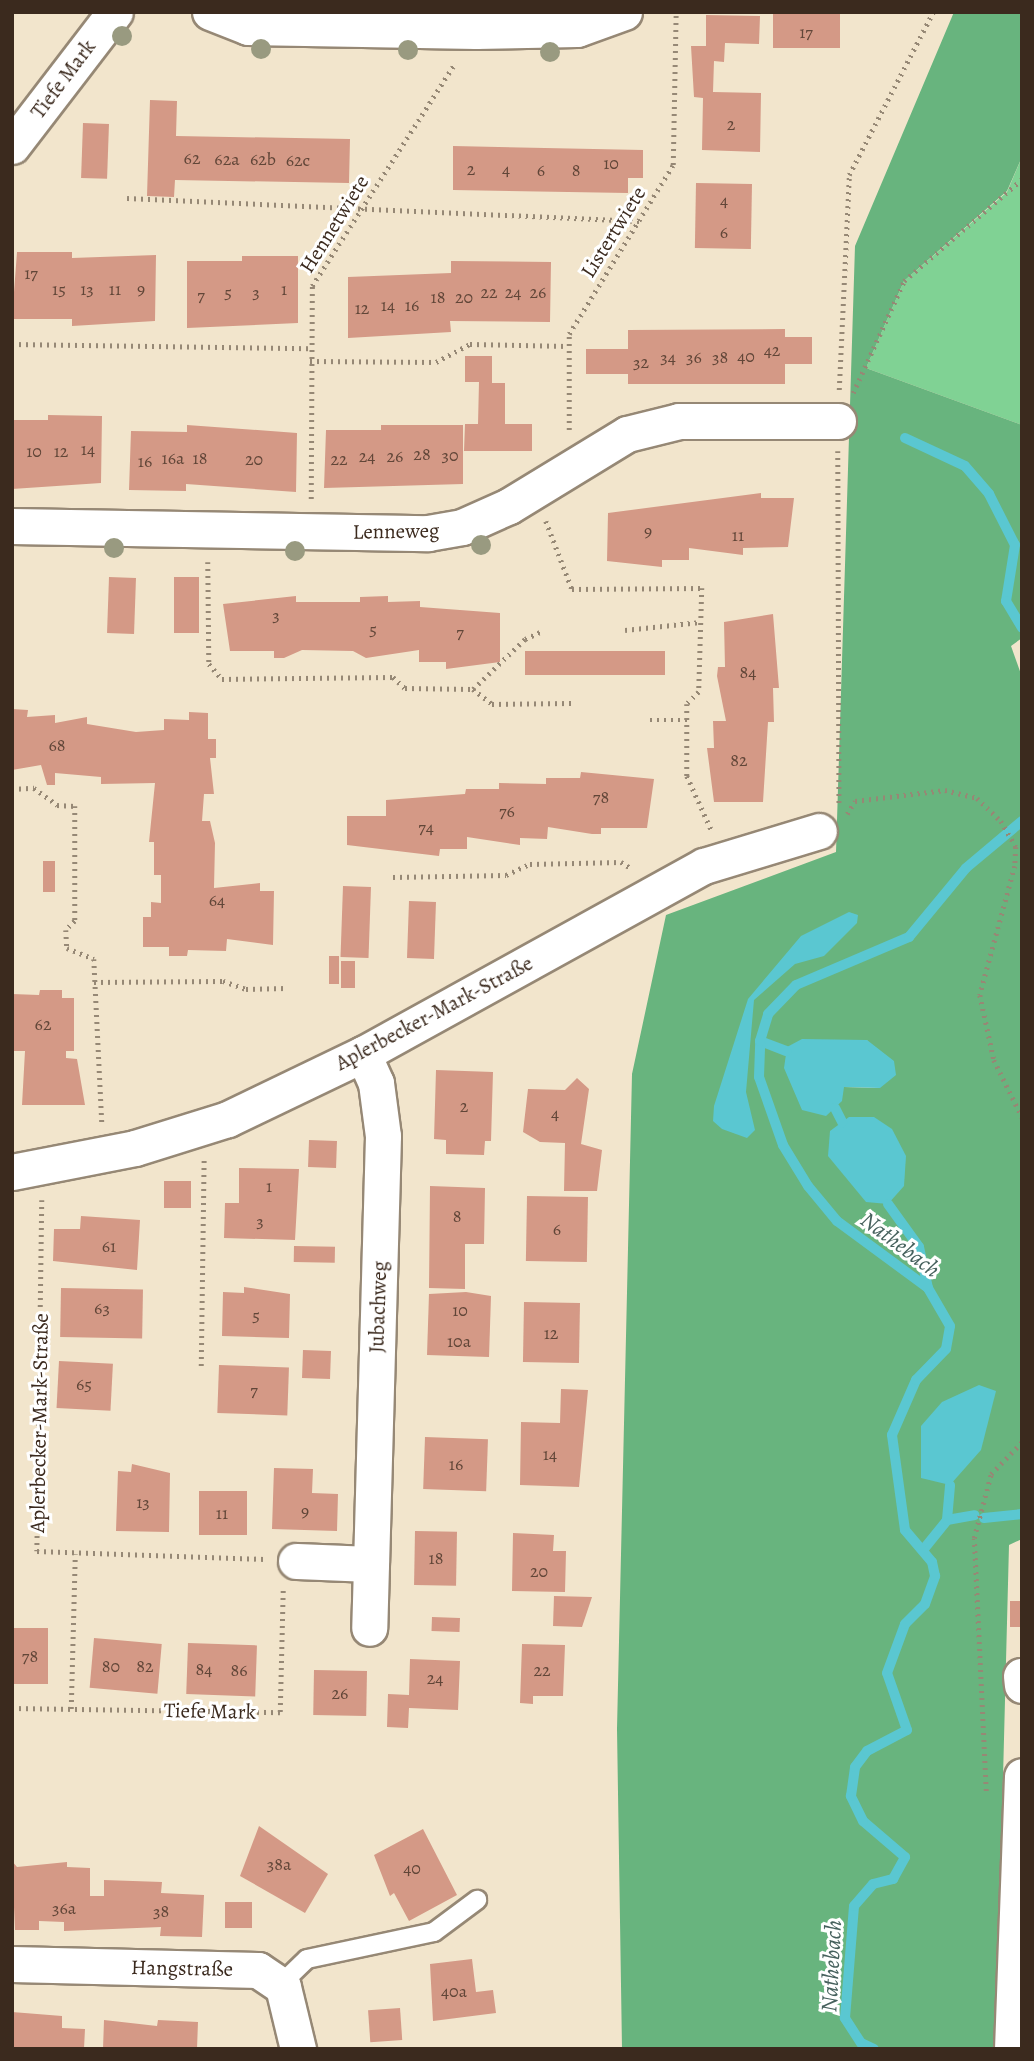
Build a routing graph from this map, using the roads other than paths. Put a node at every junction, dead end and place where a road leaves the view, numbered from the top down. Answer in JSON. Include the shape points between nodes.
{"nodes":[{"id":1,"x":114,"y":12,"type":"edge"},
{"id":2,"x":210,"y":12,"type":"edge"},
{"id":3,"x":624,"y":12,"type":"edge"},
{"id":4,"x":12,"y":146,"type":"edge"},
{"id":5,"x":838,"y":421,"type":"road end"},
{"id":6,"x":12,"y":526,"type":"edge"},
{"id":7,"x":832,"y":825,"type":"road end"},
{"id":8,"x":363,"y":1054,"type":"junction"},
{"id":9,"x":25,"y":1171,"type":"edge"},
{"id":10,"x":290,"y":1560,"type":"road end"},
{"id":11,"x":371,"y":1564,"type":"junction"},
{"id":12,"x":369,"y":1628,"type":"dead end"},
{"id":13,"x":1021,"y":1676,"type":"edge"},
{"id":14,"x":1022,"y":1685,"type":"edge"},
{"id":15,"x":1022,"y":1776,"type":"edge"},
{"id":16,"x":477,"y":1900,"type":"dead end"},
{"id":17,"x":12,"y":1965,"type":"edge"},
{"id":18,"x":280,"y":1985,"type":"junction"},
{"id":19,"x":298,"y":2049,"type":"edge"},
{"id":20,"x":1012,"y":2049,"type":"edge"}],
"edges":[{"from":1,"to":4,"type":"street","name":"Tiefe Mark"},
{"from":2,"to":3,"type":"street","via":[[248,27],[476,31],[577,29]]},
{"from":5,"to":6,"type":"street","name":"Lenneweg","via":[[679,421],[627,434],[569,466],[526,497],[462,527],[311,531]]},
{"from":7,"to":8,"type":"street","name":"Aplerbecker-Mark-Straße","via":[[704,866]]},
{"from":8,"to":9,"type":"street","name":"Aplerbecker-Mark-Straße","via":[[204,1126]]},
{"from":8,"to":11,"type":"street","name":"Jubachweg","via":[[376,1083],[383,1136]]},
{"from":10,"to":11,"type":"street"},
{"from":11,"to":12,"type":"street","name":"Jubachweg"},
{"from":13,"to":14,"type":"street"},
{"from":15,"to":20,"type":"street"},
{"from":16,"to":18,"type":"lane","via":[[434,1932],[307,1959]]},
{"from":17,"to":18,"type":"street","name":"Hangstraße","via":[[258,1970]]},
{"from":18,"to":19,"type":"street"}]}
